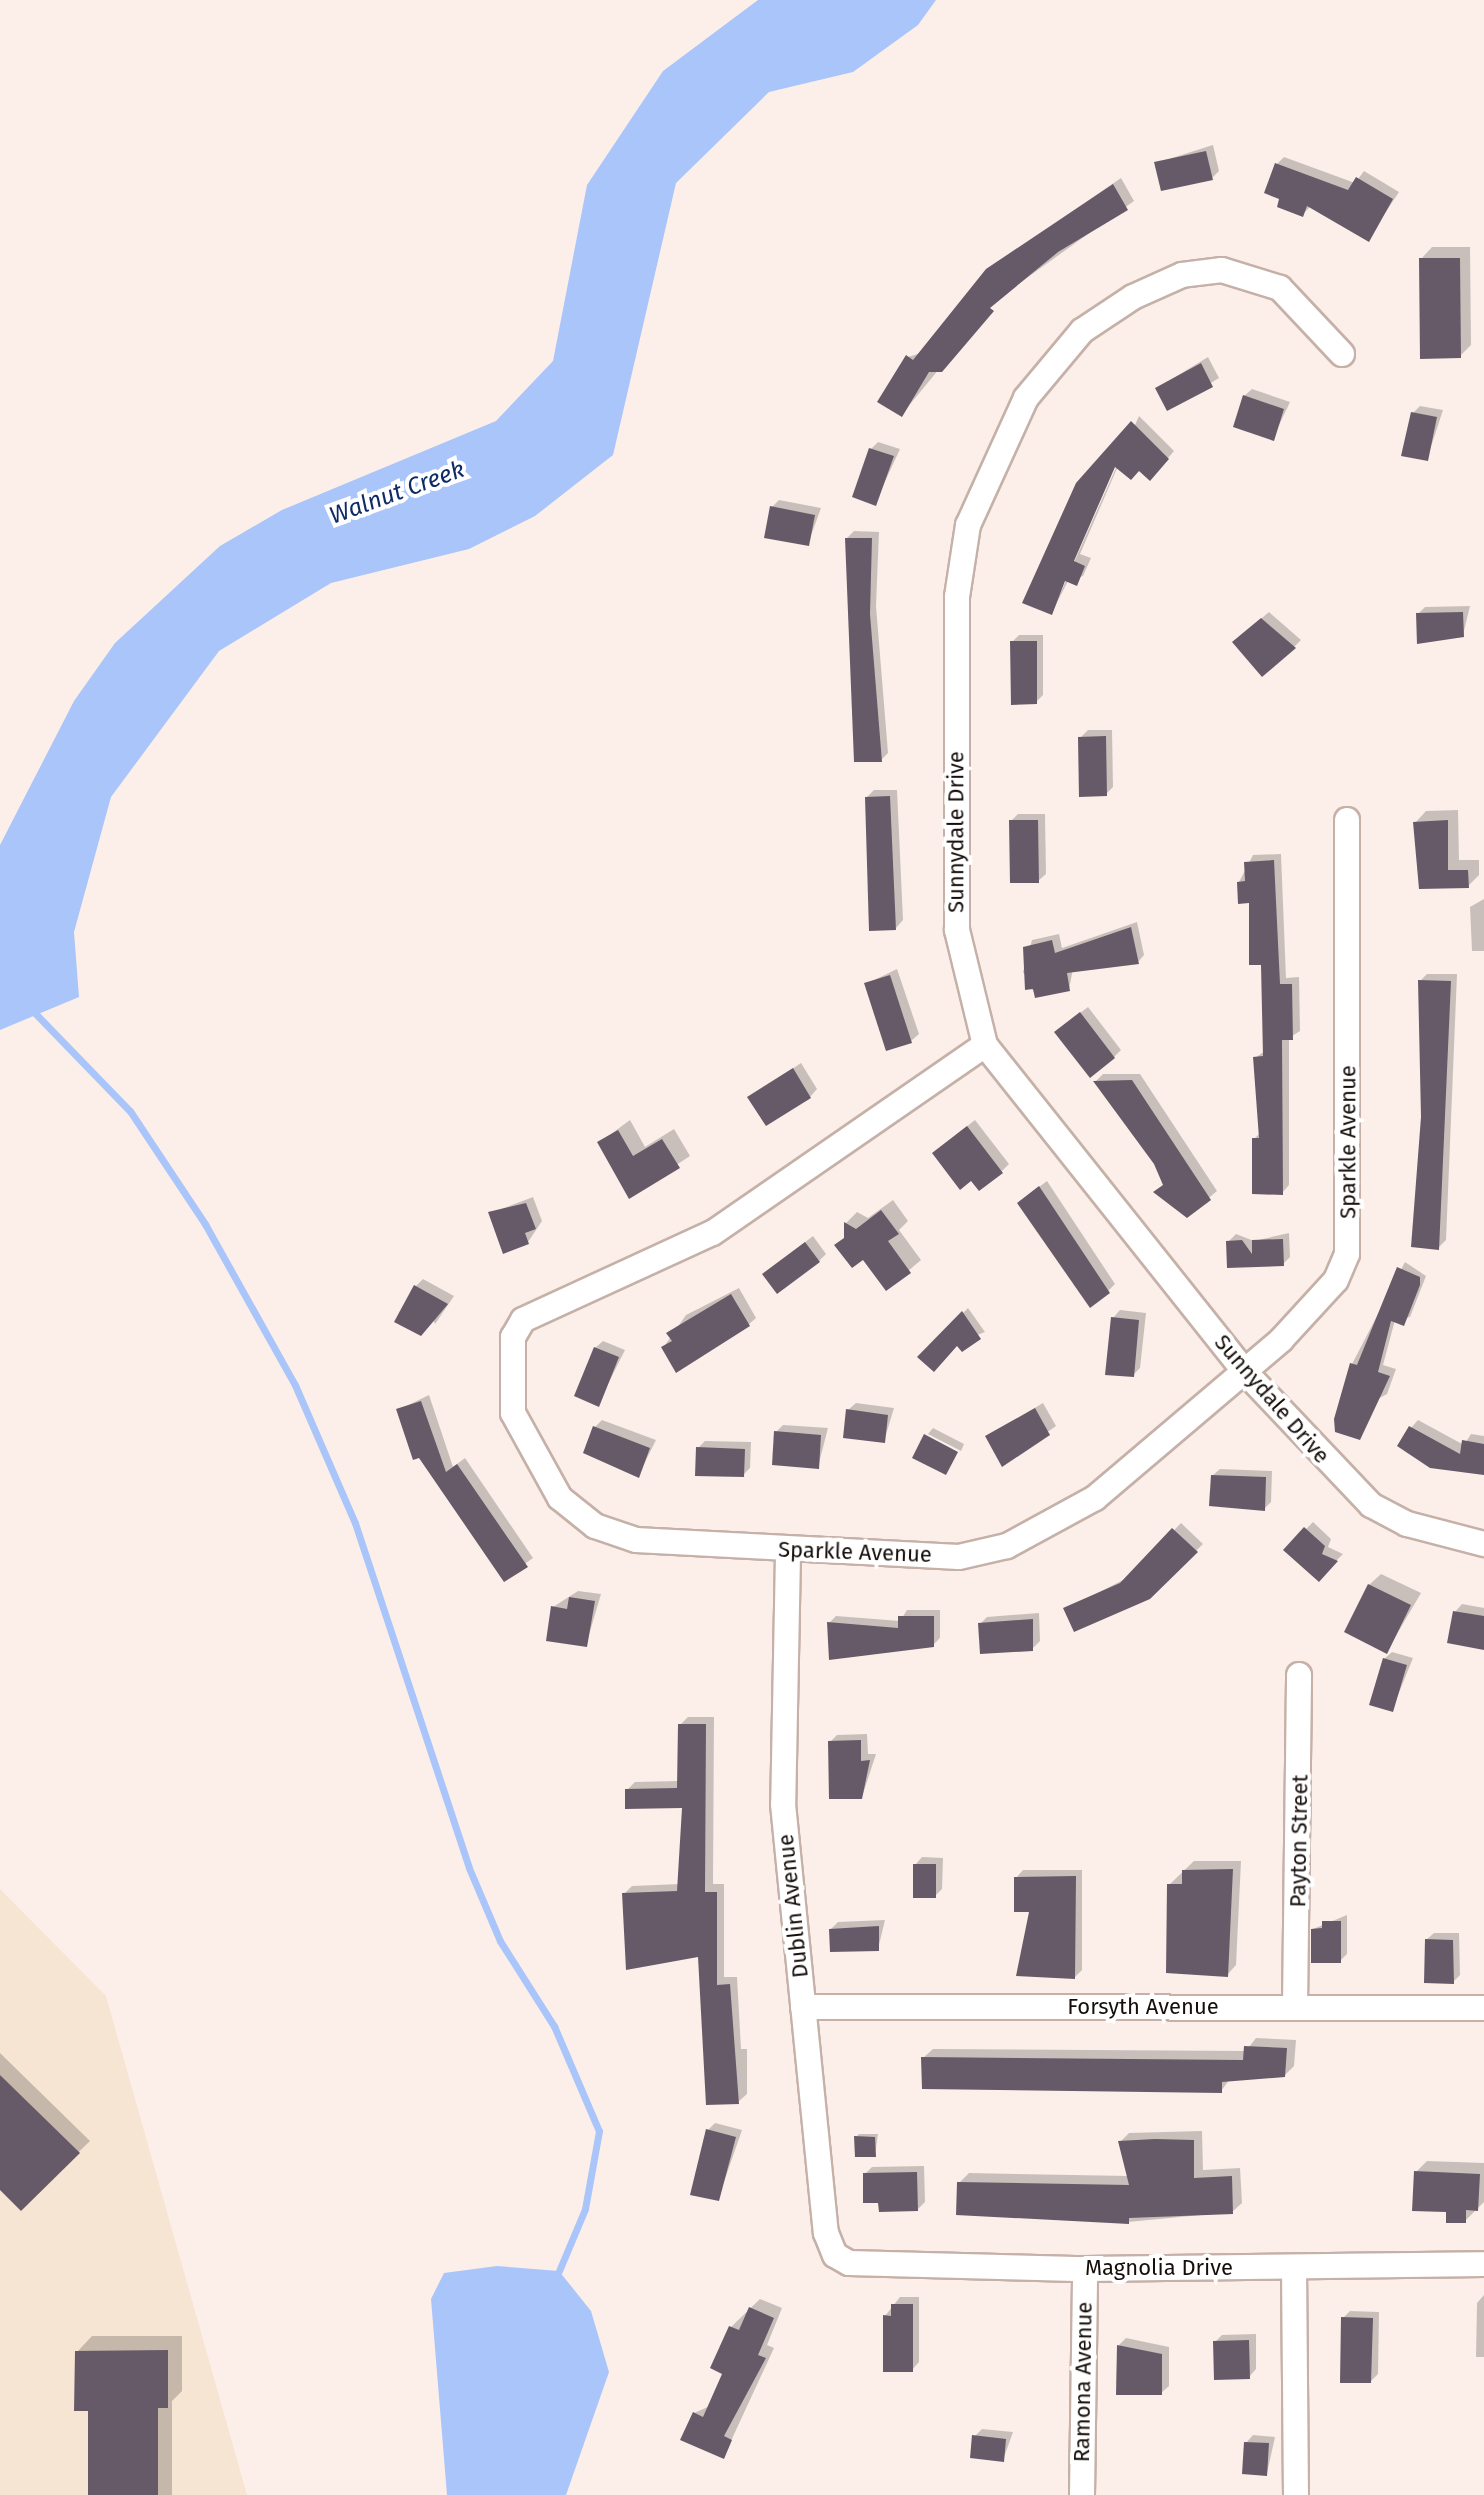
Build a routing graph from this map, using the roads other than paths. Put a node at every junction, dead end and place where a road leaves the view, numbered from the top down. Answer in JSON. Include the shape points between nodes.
{"nodes":[{"id":1,"x":1342,"y":354,"type":"dead end"},
{"id":2,"x":1347,"y":820,"type":"dead end"},
{"id":3,"x":985,"y":1045,"type":"junction"},
{"id":4,"x":1244,"y":1371,"type":"junction"},
{"id":5,"x":1484,"y":1544,"type":"edge"},
{"id":6,"x":788,"y":1554,"type":"junction"},
{"id":7,"x":1299,"y":1675,"type":"dead end"},
{"id":8,"x":803,"y":2007,"type":"junction"},
{"id":9,"x":1295,"y":2007,"type":"junction"},
{"id":10,"x":1484,"y":2008,"type":"edge"},
{"id":11,"x":835,"y":2255,"type":"joint"},
{"id":12,"x":1484,"y":2264,"type":"edge"},
{"id":13,"x":1294,"y":2267,"type":"junction"},
{"id":14,"x":1085,"y":2269,"type":"junction"},
{"id":15,"x":1082,"y":2495,"type":"edge"},
{"id":16,"x":1296,"y":2495,"type":"edge"}],
"edges":[{"from":1,"to":3,"type":"street","name":"Sunnydale Drive","via":[[1280,288],[1222,270],[1182,275],[1082,331],[1026,398],[992,462],[968,525],[957,597],[954,820],[957,930]]},
{"from":2,"to":4,"type":"street","name":"Sparkle Avenue","via":[[1347,1254],[1311,1311]]},
{"from":3,"to":4,"type":"street","name":"Sunnydale Drive"},
{"from":3,"to":6,"type":"street","name":"Sparkle Avenue","via":[[712,1233],[523,1320],[513,1337],[513,1413],[525,1443],[560,1498],[595,1526],[636,1540]]},
{"from":4,"to":5,"type":"street","name":"Sunnydale Drive","via":[[1371,1505],[1407,1524]]},
{"from":4,"to":6,"type":"street","name":"Sparkle Avenue","via":[[1095,1498],[1007,1546],[959,1557],[819,1548]]},
{"from":6,"to":8,"type":"street","name":"Dublin Avenue","via":[[783,1804]]},
{"from":7,"to":9,"type":"street","name":"Payton Street"},
{"from":8,"to":9,"type":"street","name":"Forsyth Avenue"},
{"from":8,"to":11,"type":"street","name":"Dublin Avenue","via":[[826,2233]]},
{"from":9,"to":10,"type":"street","name":"Forsyth Avenue"},
{"from":11,"to":14,"type":"street","name":"Magnolia Drive","via":[[849,2263]]},
{"from":12,"to":13,"type":"street","name":"Magnolia Drive"},
{"from":13,"to":14,"type":"street","name":"Magnolia Drive"},
{"from":13,"to":16,"type":"street"},
{"from":14,"to":15,"type":"street","name":"Ramona Avenue"}]}
